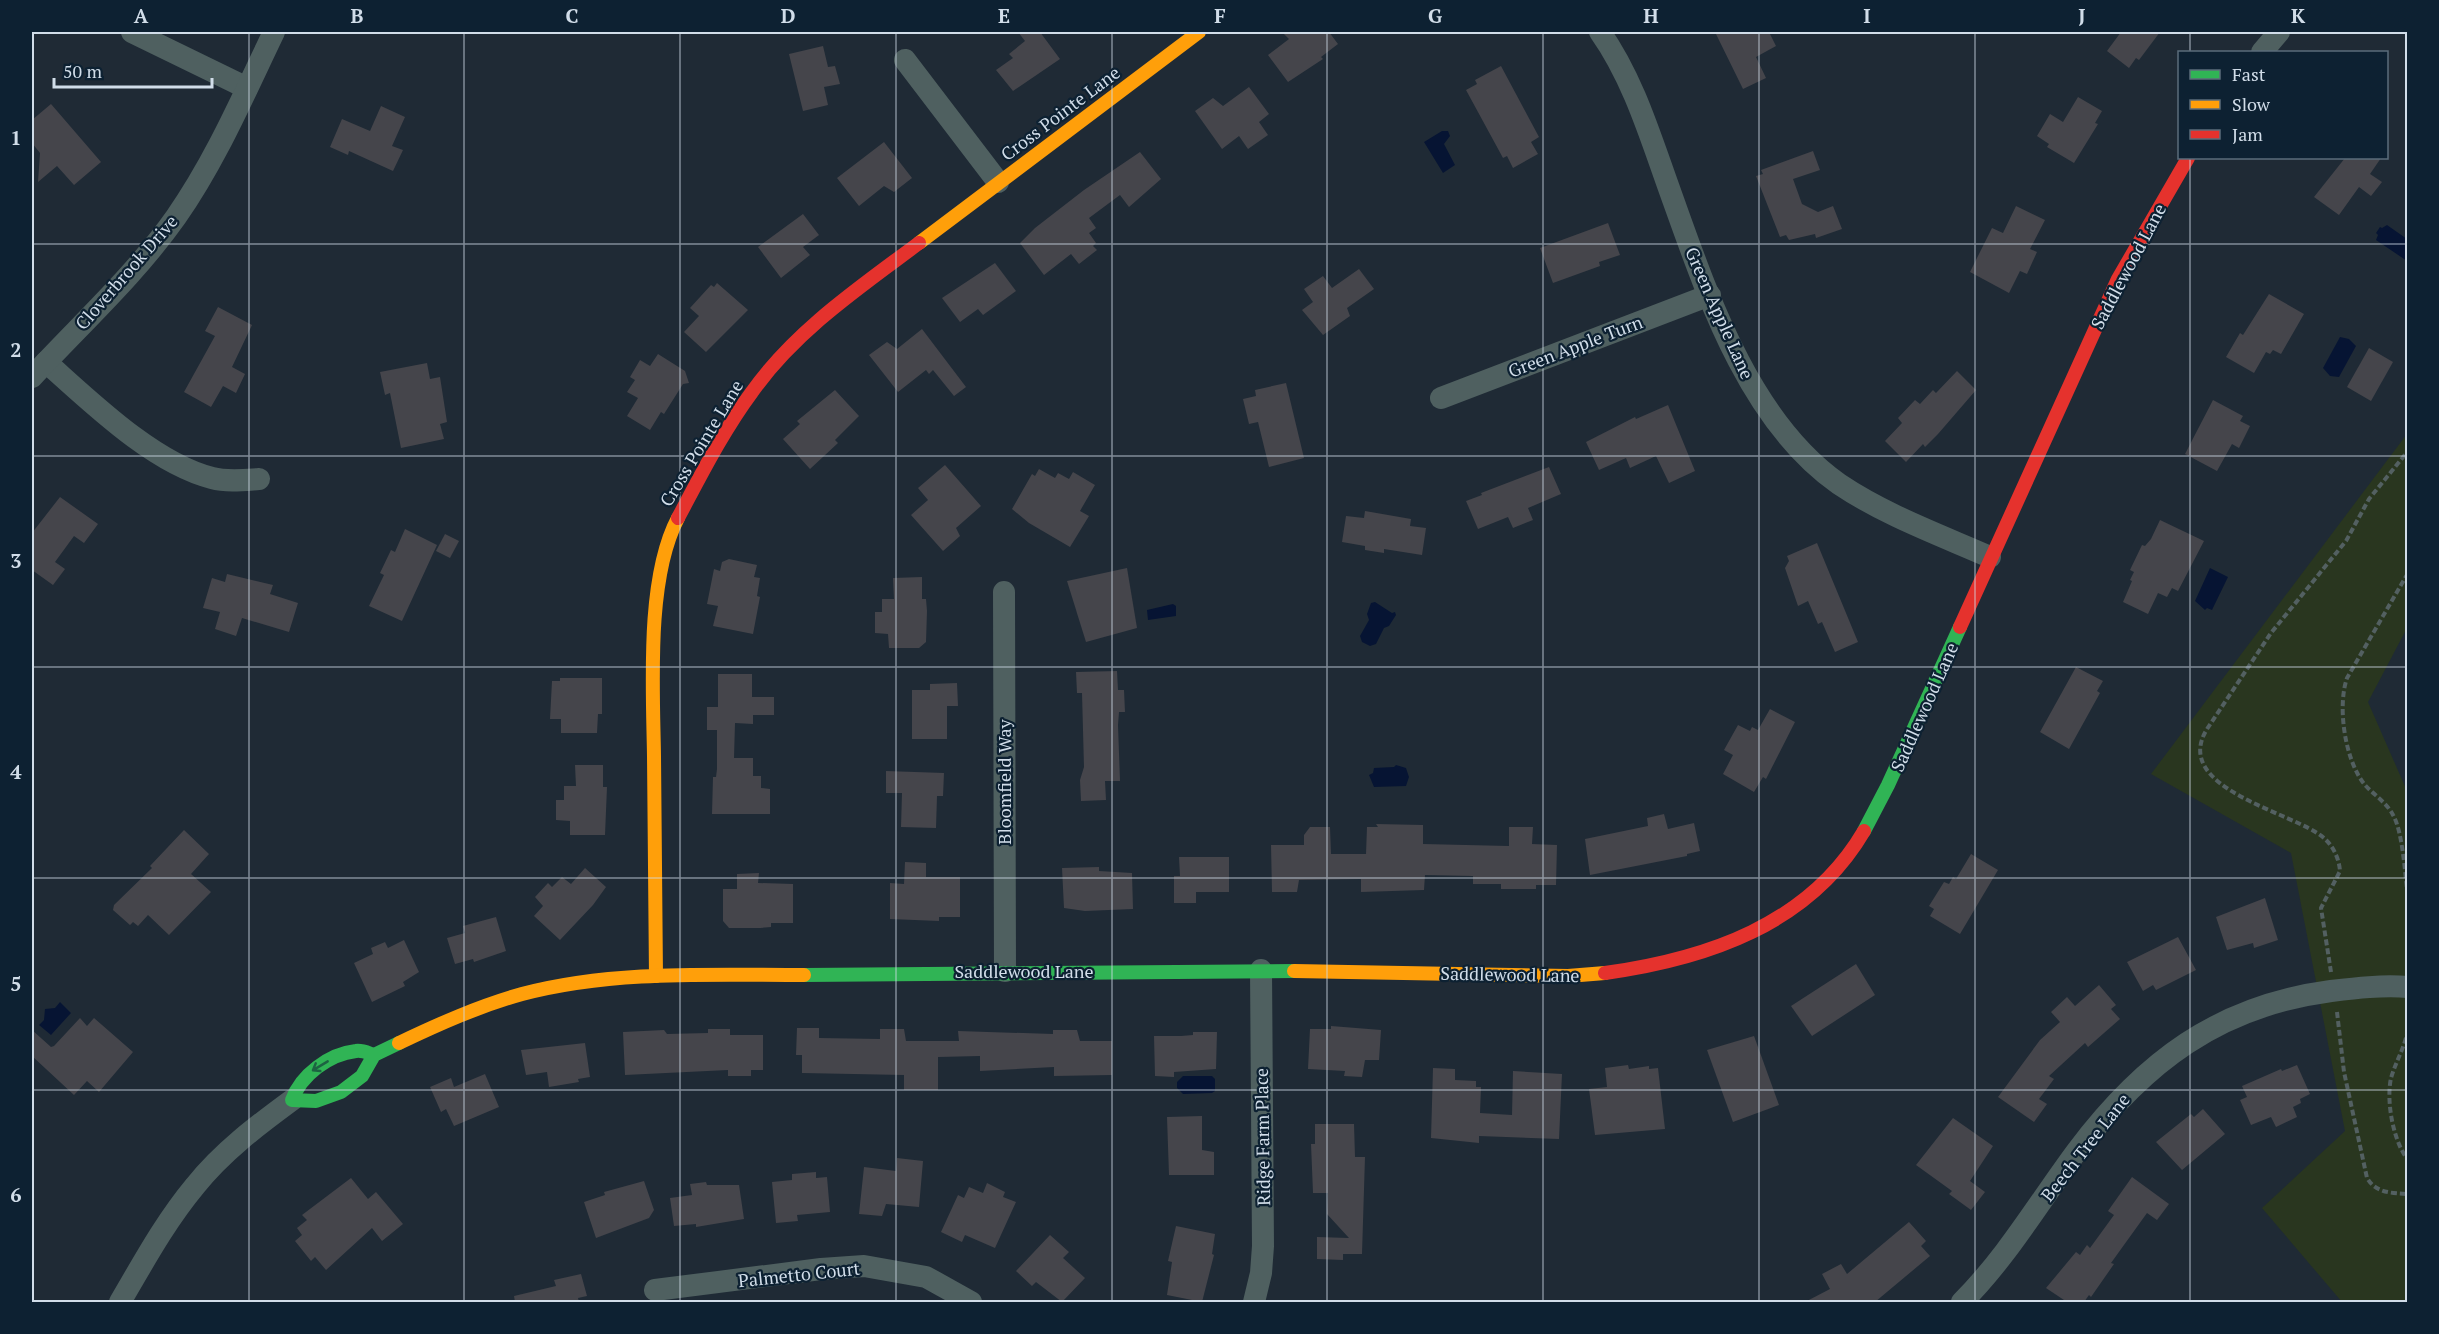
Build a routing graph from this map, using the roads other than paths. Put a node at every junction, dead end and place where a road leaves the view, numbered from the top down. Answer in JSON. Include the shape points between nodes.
{"nodes":[{"id":1,"x":132,"y":32,"type":"edge"},
{"id":2,"x":274,"y":32,"type":"edge"},
{"id":3,"x":1199,"y":32,"type":"edge"},
{"id":4,"x":1600,"y":32,"type":"edge"},
{"id":5,"x":2279,"y":32,"type":"edge"},
{"id":6,"x":2263,"y":51,"type":"edge"},
{"id":7,"x":905,"y":60,"type":"dead end"},
{"id":8,"x":247,"y":88,"type":"junction"},
{"id":9,"x":2187,"y":159,"type":"edge"},
{"id":10,"x":998,"y":182,"type":"junction"},
{"id":11,"x":1710,"y":295,"type":"junction"},
{"id":12,"x":39,"y":369,"type":"edge"},
{"id":13,"x":1441,"y":398,"type":"dead end"},
{"id":14,"x":259,"y":479,"type":"dead end"},
{"id":15,"x":1990,"y":557,"type":"junction"},
{"id":16,"x":1004,"y":592,"type":"dead end"},
{"id":17,"x":1260,"y":970,"type":"junction"},
{"id":18,"x":1005,"y":971,"type":"junction"},
{"id":19,"x":656,"y":976,"type":"junction"},
{"id":20,"x":2408,"y":987,"type":"edge"},
{"id":21,"x":374,"y":1055,"type":"junction"},
{"id":22,"x":292,"y":1100,"type":"junction"},
{"id":23,"x":656,"y":1290,"type":"dead end"},
{"id":24,"x":120,"y":1302,"type":"edge"},
{"id":25,"x":971,"y":1302,"type":"edge"},
{"id":26,"x":1254,"y":1302,"type":"edge"},
{"id":27,"x":1962,"y":1302,"type":"edge"}],
"edges":[{"from":1,"to":8,"type":"street"},
{"from":2,"to":8,"type":"street","name":"Cloverbrook Drive"},
{"from":3,"to":10,"type":"street","name":"Cross Pointe Lane"},
{"from":4,"to":11,"type":"street","name":"Green Apple Lane","via":[[1639,107]]},
{"from":5,"to":6,"type":"street"},
{"from":7,"to":10,"type":"street"},
{"from":8,"to":12,"type":"street","name":"Cloverbrook Drive","via":[[202,175],[174,219],[134,268]]},
{"from":9,"to":15,"type":"street","name":"Saddlewood Lane","via":[[2118,279]]},
{"from":10,"to":19,"type":"street","name":"Cross Pointe Lane","via":[[833,308],[788,351],[741,406],[675,521],[661,564],[654,622]]},
{"from":11,"to":13,"type":"street","name":"Green Apple Turn"},
{"from":11,"to":15,"type":"street","name":"Green Apple Lane","via":[[1741,365],[1769,412],[1830,477],[1885,510]]},
{"from":12,"to":14,"type":"street","via":[[177,463],[216,479]]},
{"from":15,"to":17,"type":"street","name":"Saddlewood Lane","via":[[1934,687],[1858,840],[1823,885],[1767,925],[1695,954],[1642,968],[1592,975]]},
{"from":16,"to":18,"type":"street","name":"Bloomfield Way"},
{"from":17,"to":18,"type":"street","name":"Saddlewood Lane"},
{"from":17,"to":26,"type":"street","name":"Ridge Farm Place","via":[[1263,1246]]},
{"from":18,"to":19,"type":"street","name":"Saddlewood Lane"},
{"from":19,"to":21,"type":"street","name":"Saddlewood Lane","via":[[571,984],[506,999]]},
{"from":20,"to":27,"type":"street","name":"Beech Tree Lane","via":[[2334,991],[2284,999],[2228,1019],[2188,1041],[2152,1068],[2105,1115],[1994,1266]]},
{"from":21,"to":22,"type":"street","via":[[363,1078],[337,1093],[313,1102]]},
{"from":21,"to":22,"type":"street","name":"Saddlewood Lane","one_way":true,"via":[[358,1050],[321,1065],[295,1087]]},
{"from":22,"to":24,"type":"street","name":"Saddlewood Lane","via":[[235,1145],[196,1185],[170,1219]]},
{"from":23,"to":25,"type":"street","name":"Palmetto Court","via":[[864,1266],[926,1277]]}]}
